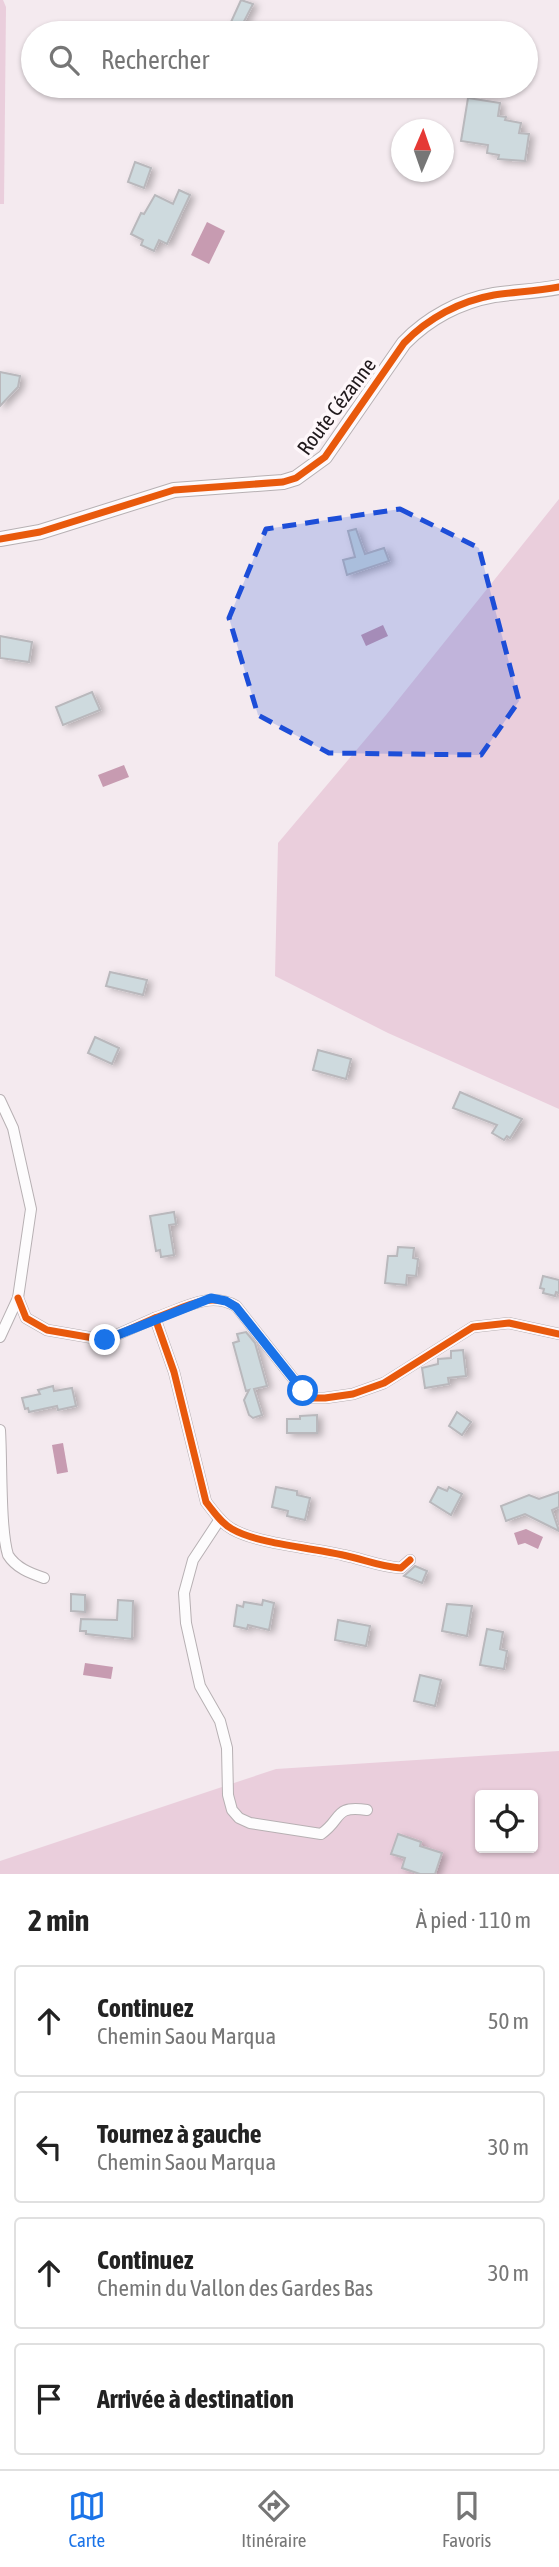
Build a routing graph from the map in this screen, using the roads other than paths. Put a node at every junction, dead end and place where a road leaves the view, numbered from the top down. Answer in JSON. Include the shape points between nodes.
{"nodes":[{"id":1,"x":559,"y":287,"type":"edge"},
{"id":2,"x":0,"y":539,"type":"edge"},
{"id":3,"x":0,"y":1100,"type":"edge"},
{"id":4,"x":18,"y":1298,"type":"junction"},
{"id":5,"x":155,"y":1318,"type":"junction"},
{"id":6,"x":559,"y":1334,"type":"edge"},
{"id":7,"x":0,"y":1337,"type":"edge"},
{"id":8,"x":0,"y":1430,"type":"edge"},
{"id":9,"x":220,"y":1519,"type":"junction"},
{"id":10,"x":410,"y":1560,"type":"dead end"},
{"id":11,"x":44,"y":1578,"type":"dead end"},
{"id":12,"x":367,"y":1810,"type":"dead end"}],
"edges":[{"from":1,"to":2,"type":"street","name":"Route Cézanne","via":[[470,301],[415,331],[325,457],[296,478],[174,490],[40,533]]},
{"from":3,"to":4,"type":"street","via":[[13,1128],[31,1209]]},
{"from":4,"to":5,"type":"street","via":[[26,1318],[47,1330],[105,1340]]},
{"from":4,"to":7,"type":"street"},
{"from":5,"to":6,"type":"street","via":[[211,1298],[226,1301],[314,1398],[353,1394],[384,1383],[473,1327],[509,1323]]},
{"from":5,"to":9,"type":"street","via":[[206,1502]]},
{"from":8,"to":11,"type":"street","via":[[4,1544],[19,1567]]},
{"from":9,"to":10,"type":"street","via":[[233,1530],[262,1539],[391,1567],[401,1568]]},
{"from":9,"to":12,"type":"street","via":[[193,1560],[184,1593],[200,1686],[220,1721],[227,1748],[232,1810],[250,1823],[321,1834],[341,1812]]}]}
